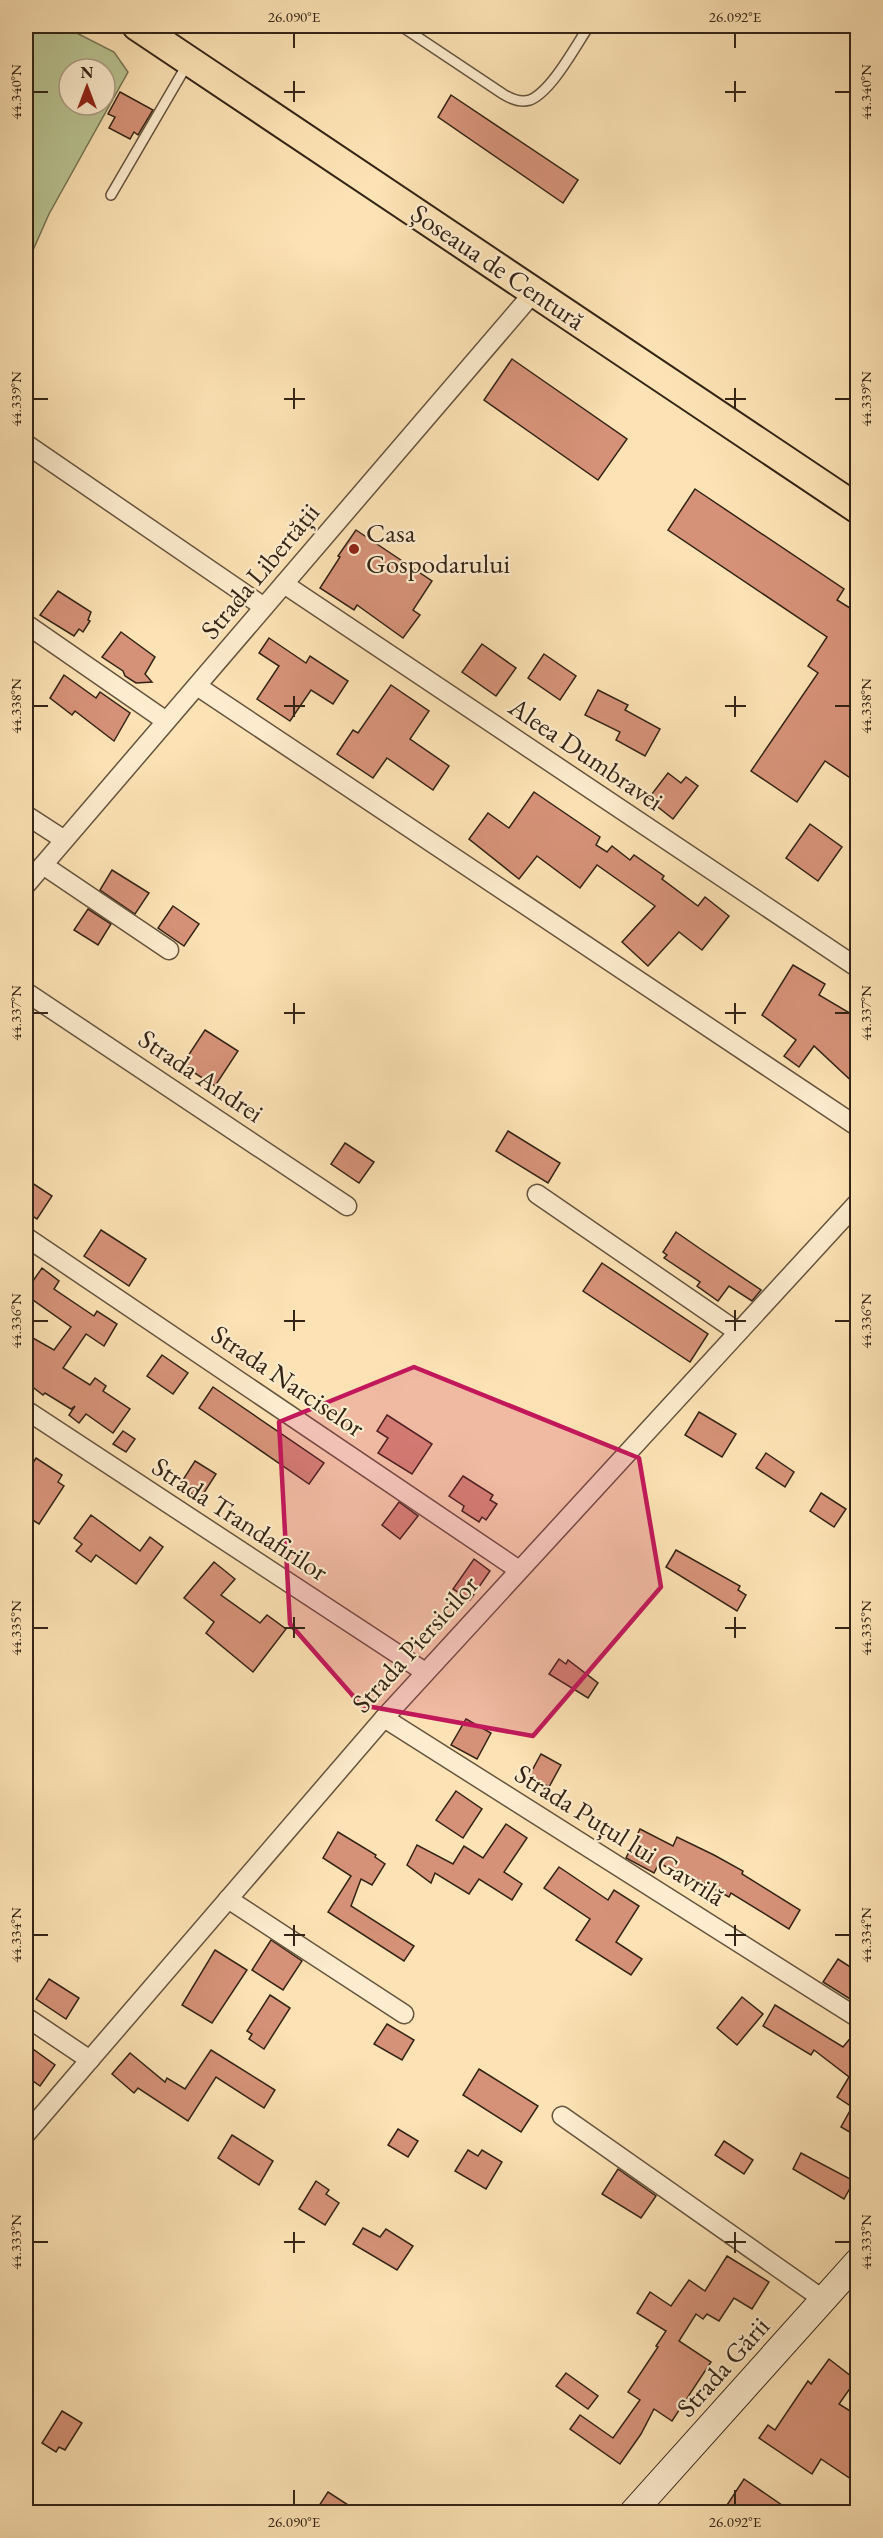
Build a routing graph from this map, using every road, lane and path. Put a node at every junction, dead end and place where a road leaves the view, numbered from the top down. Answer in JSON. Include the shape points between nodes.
{"nodes":[{"id":1,"x":137,"y":26,"type":"edge"},
{"id":2,"x":401,"y":26,"type":"edge"},
{"id":3,"x":589,"y":26,"type":"edge"},
{"id":4,"x":189,"y":61,"type":"junction"},
{"id":5,"x":111,"y":195,"type":"dead end"},
{"id":6,"x":534,"y":292,"type":"junction"},
{"id":7,"x":26,"y":444,"type":"edge"},
{"id":8,"x":858,"y":509,"type":"edge"},
{"id":9,"x":284,"y":584,"type":"junction"},
{"id":10,"x":264,"y":607,"type":"junction"},
{"id":11,"x":26,"y":624,"type":"edge"},
{"id":12,"x":197,"y":686,"type":"junction"},
{"id":13,"x":166,"y":721,"type":"junction"},
{"id":14,"x":26,"y":815,"type":"edge"},
{"id":15,"x":63,"y":839,"type":"junction"},
{"id":16,"x":43,"y":865,"type":"junction"},
{"id":17,"x":26,"y":885,"type":"edge"},
{"id":18,"x":169,"y":950,"type":"dead end"},
{"id":19,"x":858,"y":968,"type":"edge"},
{"id":20,"x":26,"y":992,"type":"edge"},
{"id":21,"x":858,"y":1127,"type":"edge"},
{"id":22,"x":537,"y":1194,"type":"dead end"},
{"id":23,"x":858,"y":1202,"type":"edge"},
{"id":24,"x":348,"y":1206,"type":"dead end"},
{"id":25,"x":26,"y":1237,"type":"edge"},
{"id":26,"x":738,"y":1332,"type":"junction"},
{"id":27,"x":26,"y":1410,"type":"edge"},
{"id":28,"x":519,"y":1570,"type":"junction"},
{"id":29,"x":425,"y":1672,"type":"junction"},
{"id":30,"x":384,"y":1718,"type":"junction"},
{"id":31,"x":228,"y":1899,"type":"junction"},
{"id":32,"x":404,"y":2014,"type":"dead end"},
{"id":33,"x":26,"y":2017,"type":"edge"},
{"id":34,"x":858,"y":2018,"type":"edge"},
{"id":35,"x":90,"y":2060,"type":"junction"},
{"id":36,"x":562,"y":2116,"type":"dead end"},
{"id":37,"x":26,"y":2134,"type":"edge"},
{"id":38,"x":858,"y":2261,"type":"edge"},
{"id":39,"x":824,"y":2300,"type":"junction"},
{"id":40,"x":633,"y":2512,"type":"edge"}],
"edges":[{"from":1,"to":4,"type":"main road","name":"Șoseaua de Centură"},
{"from":2,"to":3,"type":"lane","via":[[503,94],[528,101],[549,84]]},
{"from":4,"to":5,"type":"lane"},
{"from":4,"to":6,"type":"main road","name":"Șoseaua de Centură"},
{"from":6,"to":8,"type":"main road","name":"Șoseaua de Centură"},
{"from":6,"to":9,"type":"street","name":"Strada Libertății"},
{"from":7,"to":10,"type":"street"},
{"from":9,"to":10,"type":"street","name":"Strada Libertății"},
{"from":9,"to":19,"type":"street","name":"Aleea Dumbravei"},
{"from":10,"to":12,"type":"street","name":"Strada Libertății"},
{"from":11,"to":13,"type":"street"},
{"from":12,"to":13,"type":"street","name":"Strada Libertății"},
{"from":12,"to":21,"type":"street"},
{"from":13,"to":15,"type":"street","name":"Strada Libertății"},
{"from":14,"to":15,"type":"street"},
{"from":15,"to":16,"type":"street","name":"Strada Libertății"},
{"from":16,"to":17,"type":"street","name":"Strada Libertății"},
{"from":16,"to":18,"type":"street"},
{"from":20,"to":24,"type":"street","name":"Strada Andrei"},
{"from":22,"to":26,"type":"street"},
{"from":23,"to":26,"type":"street","name":"Strada Piersicilor"},
{"from":25,"to":28,"type":"street","name":"Strada Narciselor"},
{"from":26,"to":28,"type":"street","name":"Strada Piersicilor"},
{"from":27,"to":29,"type":"street","name":"Strada Trandafirilor"},
{"from":28,"to":29,"type":"street","name":"Strada Piersicilor"},
{"from":29,"to":30,"type":"street","name":"Strada Piersicilor"},
{"from":30,"to":31,"type":"street","name":"Strada Piersicilor"},
{"from":30,"to":34,"type":"street","name":"Strada Puțul lui Gavrilă"},
{"from":31,"to":32,"type":"street"},
{"from":31,"to":35,"type":"street","name":"Strada Piersicilor"},
{"from":33,"to":35,"type":"street"},
{"from":35,"to":37,"type":"street","name":"Strada Piersicilor"},
{"from":36,"to":39,"type":"street"},
{"from":38,"to":39,"type":"main road","name":"Strada Gării"},
{"from":39,"to":40,"type":"main road","name":"Strada Gării"}]}
